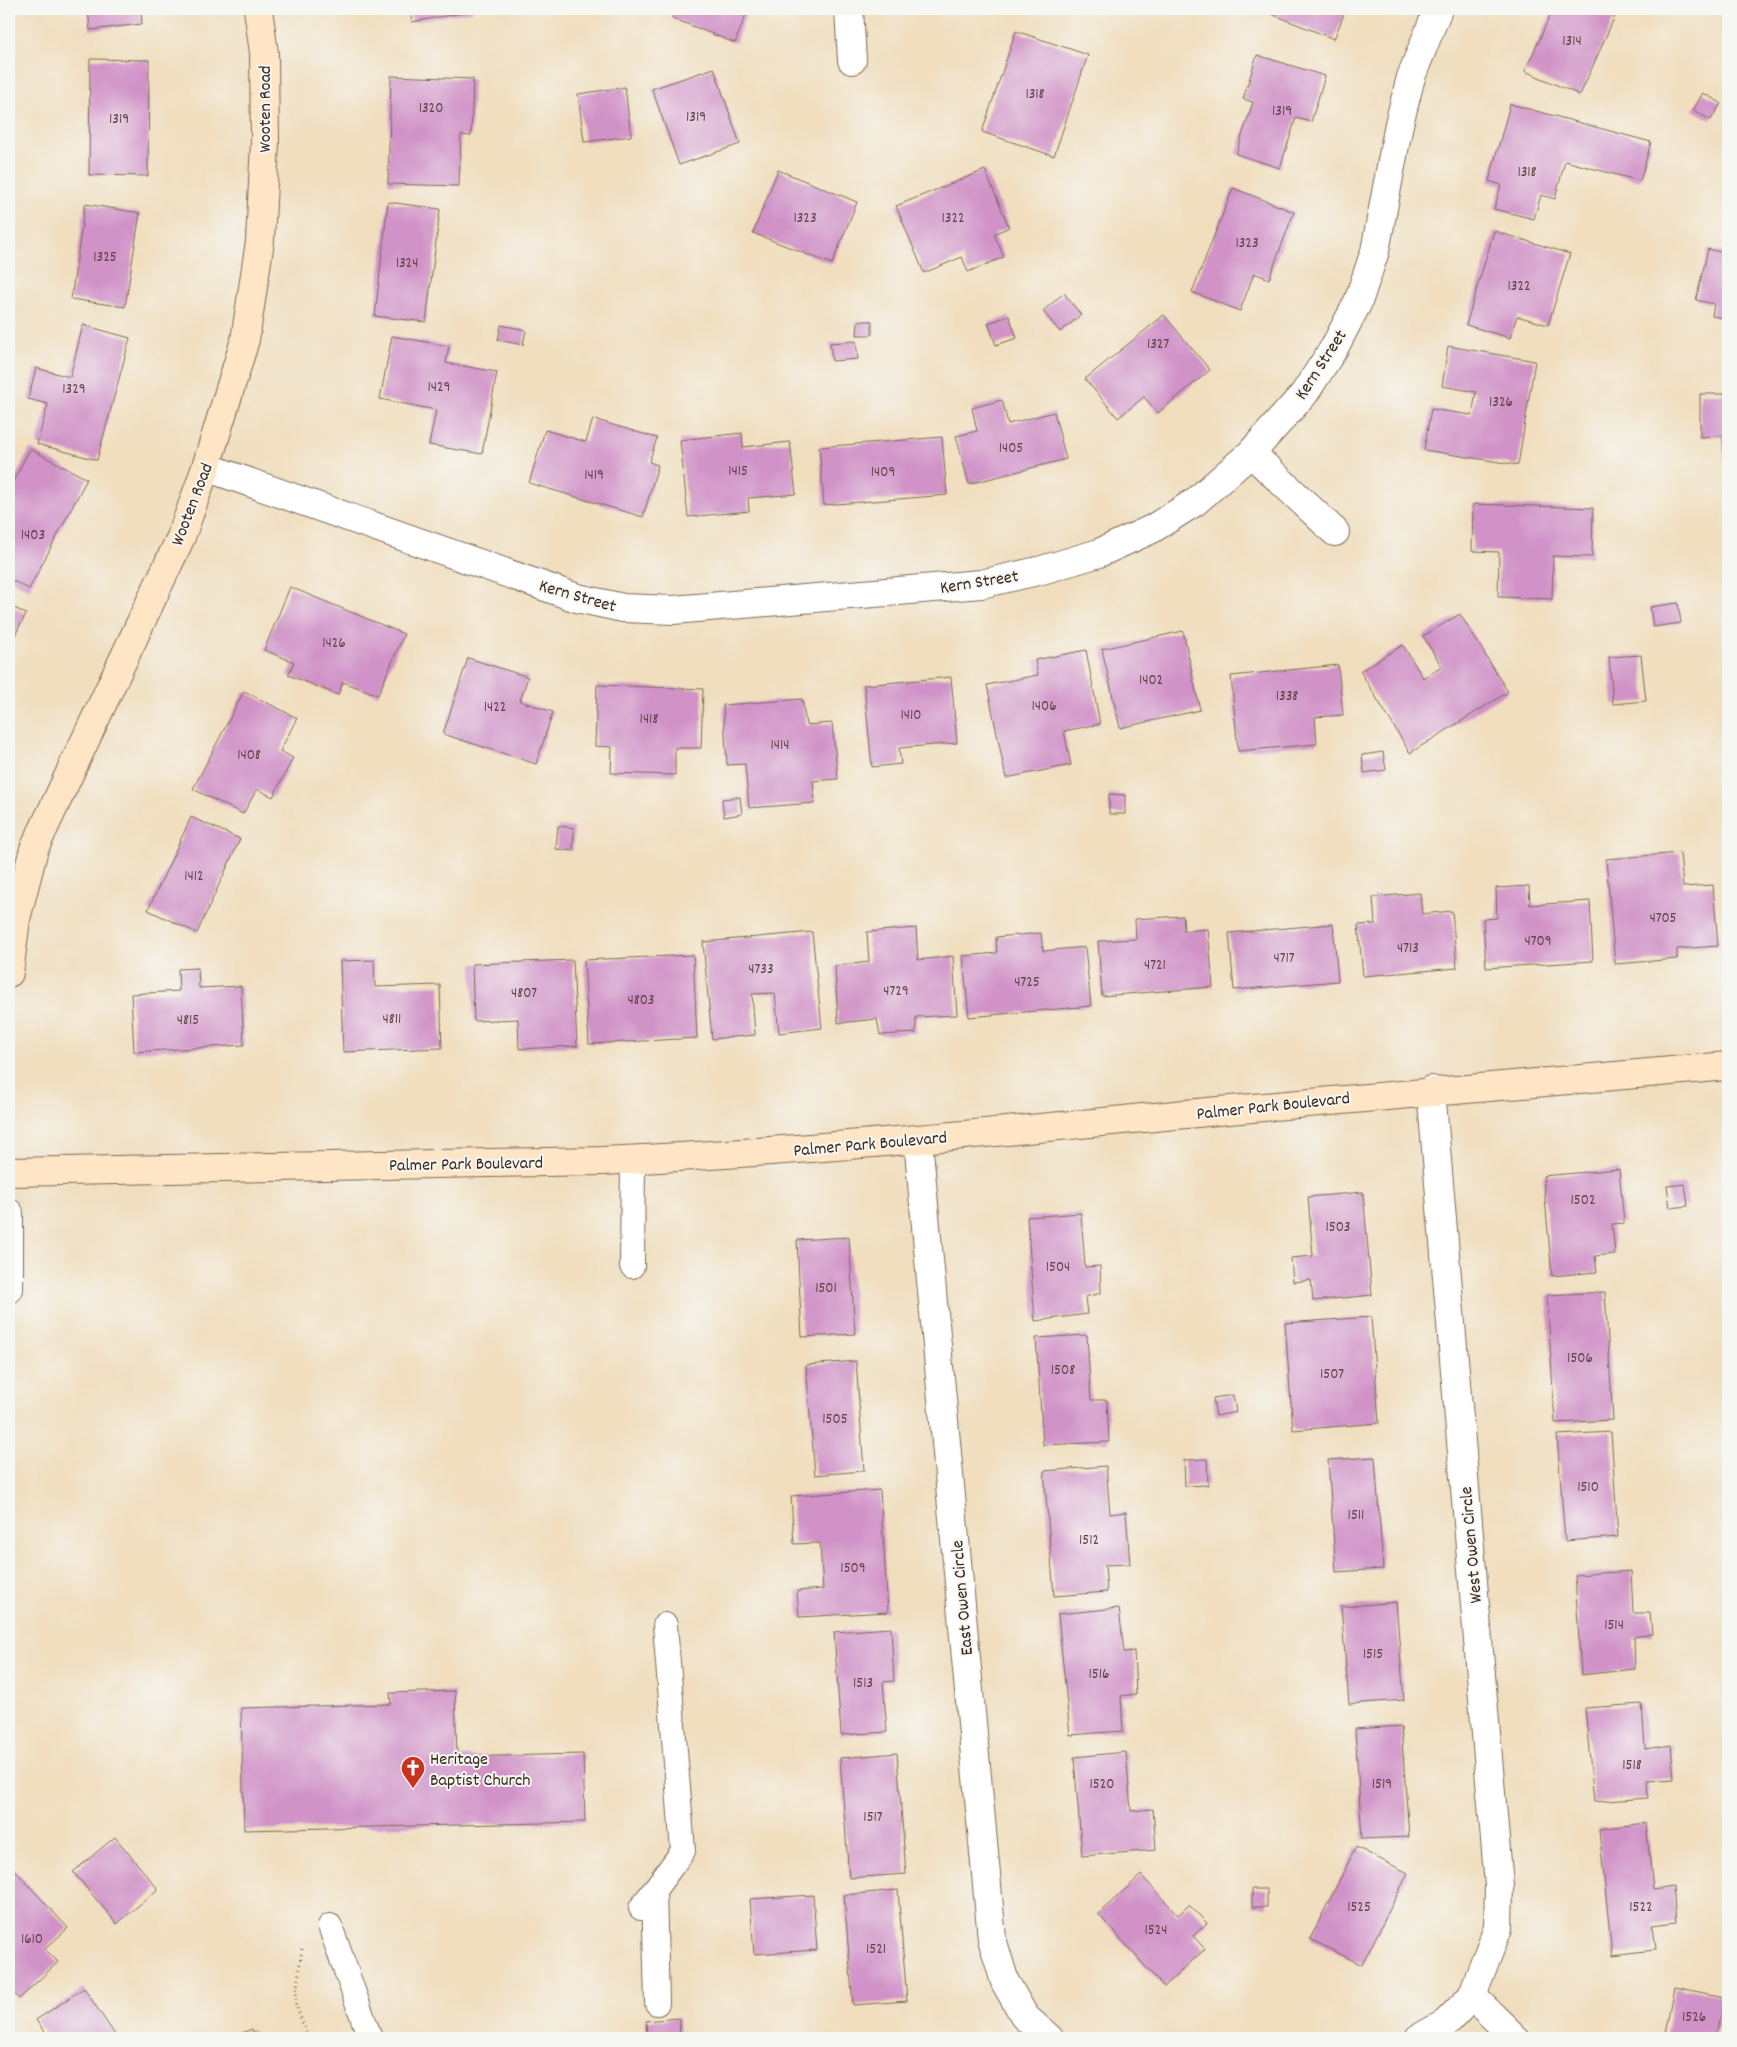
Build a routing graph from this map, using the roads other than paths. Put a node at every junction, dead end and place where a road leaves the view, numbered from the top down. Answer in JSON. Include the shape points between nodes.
{"nodes":[{"id":1,"x":258,"y":9,"type":"edge"},
{"id":2,"x":849,"y":9,"type":"edge"},
{"id":3,"x":1438,"y":9,"type":"edge"},
{"id":4,"x":852,"y":60,"type":"dead end"},
{"id":5,"x":1250,"y":453,"type":"junction"},
{"id":6,"x":206,"y":467,"type":"junction"},
{"id":7,"x":1335,"y":532,"type":"dead end"},
{"id":8,"x":9,"y":973,"type":"edge"},
{"id":9,"x":1728,"y":1066,"type":"edge"},
{"id":10,"x":1431,"y":1090,"type":"junction"},
{"id":11,"x":918,"y":1140,"type":"junction"},
{"id":12,"x":633,"y":1160,"type":"junction"},
{"id":13,"x":9,"y":1172,"type":"edge"},
{"id":14,"x":9,"y":1212,"type":"edge"},
{"id":15,"x":632,"y":1266,"type":"dead end"},
{"id":16,"x":9,"y":1289,"type":"edge"},
{"id":17,"x":665,"y":1625,"type":"dead end"},
{"id":18,"x":330,"y":1926,"type":"dead end"},
{"id":19,"x":1472,"y":1996,"type":"junction"},
{"id":20,"x":657,"y":2003,"type":"dead end"},
{"id":21,"x":370,"y":2038,"type":"edge"},
{"id":22,"x":1049,"y":2038,"type":"edge"},
{"id":23,"x":1419,"y":2038,"type":"edge"},
{"id":24,"x":1515,"y":2038,"type":"edge"}],
"edges":[{"from":1,"to":6,"type":"main road","name":"Wooten Road","via":[[264,53],[265,143],[260,241],[245,340]]},
{"from":2,"to":4,"type":"street"},
{"from":3,"to":5,"type":"street","name":"Kern Street","via":[[1411,78],[1375,251],[1358,302],[1334,348],[1304,394]]},
{"from":5,"to":6,"type":"street","name":"Kern Street","via":[[1195,502],[1152,529],[1099,553],[1042,570],[981,584],[673,610],[623,608],[577,598]]},
{"from":5,"to":7,"type":"street"},
{"from":6,"to":8,"type":"main road","name":"Wooten Road","via":[[181,537],[34,849],[16,919]]},
{"from":9,"to":10,"type":"main road","name":"Palmer Park Boulevard"},
{"from":10,"to":11,"type":"main road","name":"Palmer Park Boulevard"},
{"from":10,"to":19,"type":"street","name":"West Owen Circle","via":[[1499,1886],[1498,1928]]},
{"from":11,"to":12,"type":"main road","name":"Palmer Park Boulevard"},
{"from":11,"to":22,"type":"street","name":"East Owen Circle","via":[[992,1939],[1009,1989],[1025,2018]]},
{"from":12,"to":13,"type":"main road","name":"Palmer Park Boulevard"},
{"from":12,"to":15,"type":"lane"},
{"from":14,"to":16,"type":"street"},
{"from":17,"to":20,"type":"lane","via":[[683,1851],[648,1899]]},
{"from":18,"to":21,"type":"lane"},
{"from":19,"to":23,"type":"street","name":"West Owen Circle","via":[[1446,2024]]},
{"from":19,"to":24,"type":"street"}]}
